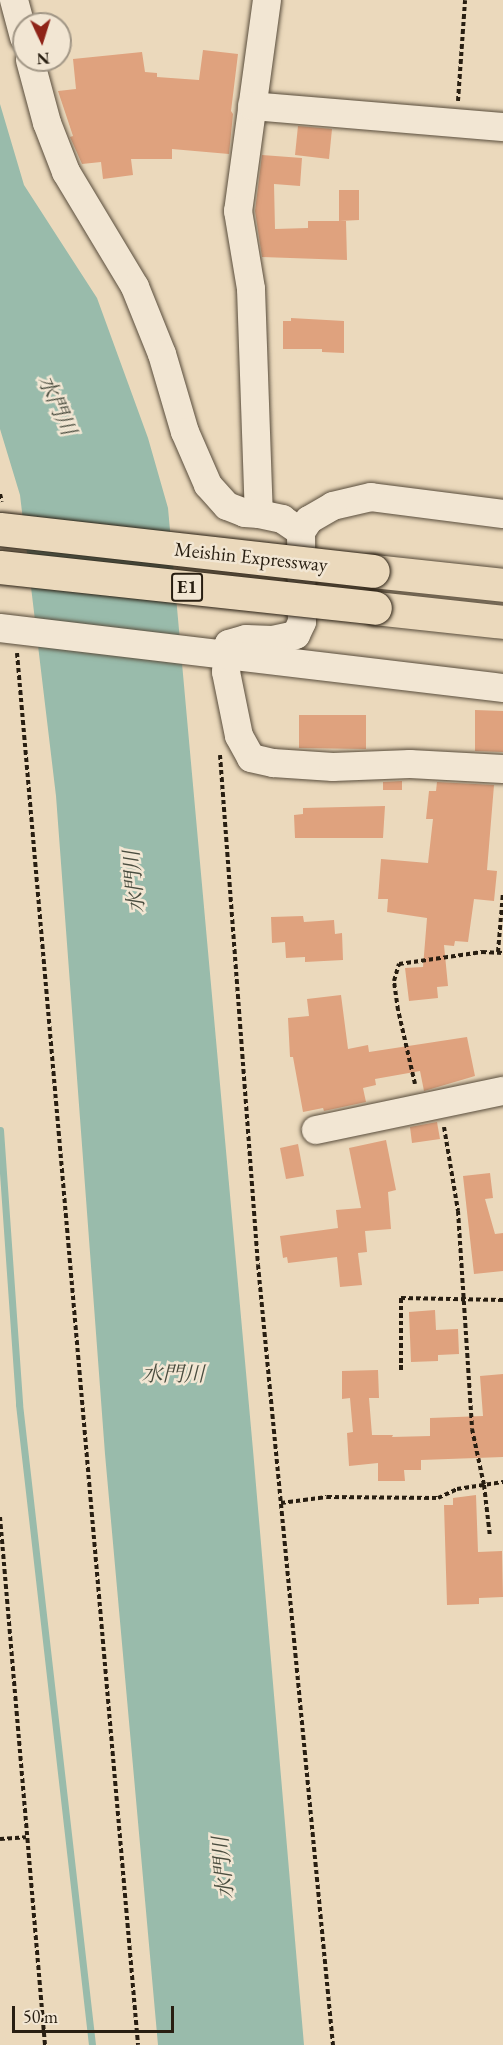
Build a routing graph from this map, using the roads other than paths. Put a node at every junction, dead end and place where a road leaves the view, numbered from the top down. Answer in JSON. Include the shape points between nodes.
{"nodes":[{"id":1,"x":267,"y":0,"type":"edge"},
{"id":2,"x":33,"y":72,"type":"edge"},
{"id":3,"x":252,"y":106,"type":"junction"},
{"id":4,"x":503,"y":127,"type":"edge"},
{"id":5,"x":259,"y":514,"type":"junction"},
{"id":6,"x":503,"y":514,"type":"edge"},
{"id":7,"x":2,"y":519,"type":"edge"},
{"id":8,"x":301,"y":532,"type":"junction"},
{"id":9,"x":0,"y":567,"type":"edge"},
{"id":10,"x":503,"y":585,"type":"edge"},
{"id":11,"x":503,"y":622,"type":"edge"},
{"id":12,"x":15,"y":629,"type":"edge"},
{"id":13,"x":227,"y":654,"type":"junction"},
{"id":14,"x":503,"y":688,"type":"edge"},
{"id":15,"x":503,"y":769,"type":"edge"},
{"id":16,"x":503,"y":1091,"type":"edge"},
{"id":17,"x":316,"y":1130,"type":"dead end"}],
"edges":[{"from":1,"to":3,"type":"street"},
{"from":2,"to":5,"type":"street","via":[[66,172],[135,287],[162,354],[185,432],[208,485],[227,506]]},
{"from":3,"to":4,"type":"street"},
{"from":3,"to":5,"type":"street","via":[[238,211],[251,290]]},
{"from":5,"to":8,"type":"street","via":[[282,519]]},
{"from":6,"to":8,"type":"street","via":[[371,497],[333,506],[309,520]]},
{"from":7,"to":10,"type":"highway","name":"Meishin Expressway","number":"E1","bridge":true,"via":[[373,571]]},
{"from":8,"to":13,"type":"street","via":[[302,622],[296,634],[273,640],[246,639],[229,644]]},
{"from":9,"to":11,"type":"highway","name":"Meishin Expressway","number":"E1","bridge":true},
{"from":12,"to":13,"type":"street"},
{"from":13,"to":14,"type":"street"},
{"from":13,"to":15,"type":"street","via":[[226,672],[239,736],[251,758],[333,767],[410,764]]},
{"from":16,"to":17,"type":"street"}]}
